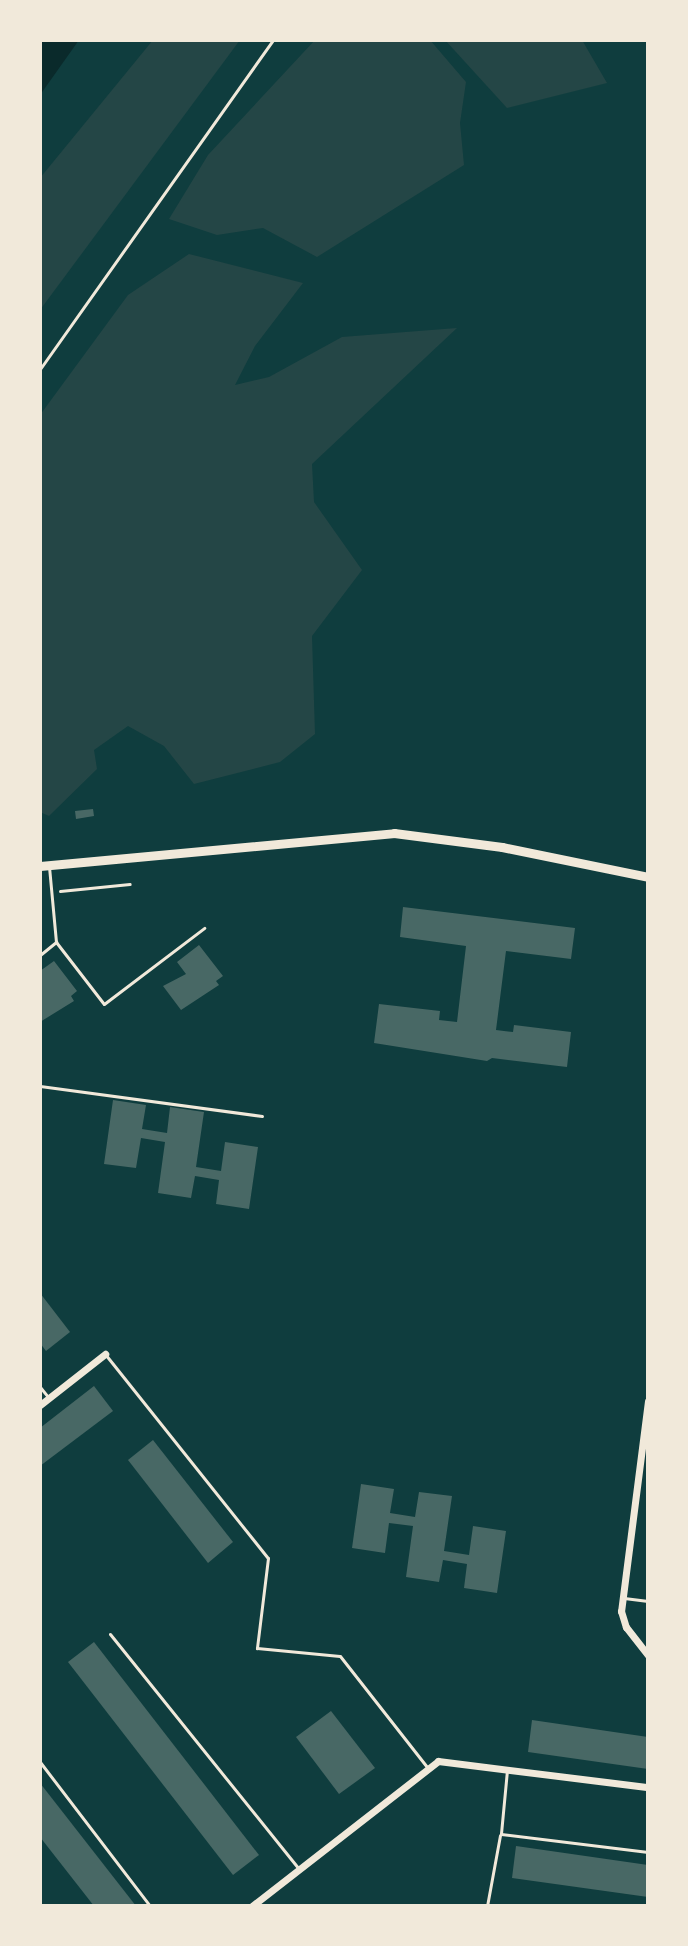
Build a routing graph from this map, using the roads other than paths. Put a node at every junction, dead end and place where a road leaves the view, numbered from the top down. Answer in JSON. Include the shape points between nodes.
{"nodes":[{"id":1,"x":44,"y":866,"type":"edge"},
{"id":2,"x":648,"y":877,"type":"edge"},
{"id":3,"x":204,"y":928,"type":"dead end"},
{"id":4,"x":56,"y":942,"type":"junction"},
{"id":5,"x":40,"y":955,"type":"edge"},
{"id":6,"x":40,"y":1086,"type":"edge"},
{"id":7,"x":262,"y":1116,"type":"dead end"},
{"id":8,"x":105,"y":1354,"type":"joint"},
{"id":9,"x":40,"y":1387,"type":"edge"},
{"id":10,"x":48,"y":1398,"type":"junction"},
{"id":11,"x":648,"y":1401,"type":"edge"},
{"id":12,"x":40,"y":1405,"type":"edge"},
{"id":13,"x":623,"y":1598,"type":"junction"},
{"id":14,"x":648,"y":1601,"type":"edge"},
{"id":15,"x":110,"y":1634,"type":"dead end"},
{"id":16,"x":648,"y":1655,"type":"edge"},
{"id":17,"x":40,"y":1762,"type":"edge"},
{"id":18,"x":429,"y":1769,"type":"junction"},
{"id":19,"x":507,"y":1770,"type":"junction"},
{"id":20,"x":648,"y":1787,"type":"edge"},
{"id":21,"x":501,"y":1834,"type":"junction"},
{"id":22,"x":648,"y":1852,"type":"edge"},
{"id":23,"x":299,"y":1869,"type":"junction"},
{"id":24,"x":150,"y":1906,"type":"edge"},
{"id":25,"x":252,"y":1906,"type":"edge"},
{"id":26,"x":487,"y":1906,"type":"edge"}],
"edges":[{"from":1,"to":2,"type":"street","via":[[394,833],[502,847]]},
{"from":1,"to":4,"type":"lane"},
{"from":3,"to":4,"type":"lane","via":[[104,1004]]},
{"from":4,"to":5,"type":"lane"},
{"from":6,"to":7,"type":"lane"},
{"from":8,"to":10,"type":"street"},
{"from":8,"to":18,"type":"lane","via":[[268,1558],[257,1648],[340,1656]]},
{"from":9,"to":10,"type":"lane"},
{"from":10,"to":12,"type":"street"},
{"from":11,"to":13,"type":"street"},
{"from":13,"to":14,"type":"lane"},
{"from":13,"to":16,"type":"street","via":[[626,1627]]},
{"from":15,"to":23,"type":"lane"},
{"from":17,"to":24,"type":"lane"},
{"from":18,"to":19,"type":"street","via":[[438,1761]]},
{"from":18,"to":23,"type":"street"},
{"from":19,"to":20,"type":"street"},
{"from":19,"to":21,"type":"lane"},
{"from":21,"to":22,"type":"lane"},
{"from":21,"to":26,"type":"lane"},
{"from":23,"to":25,"type":"street"}]}
